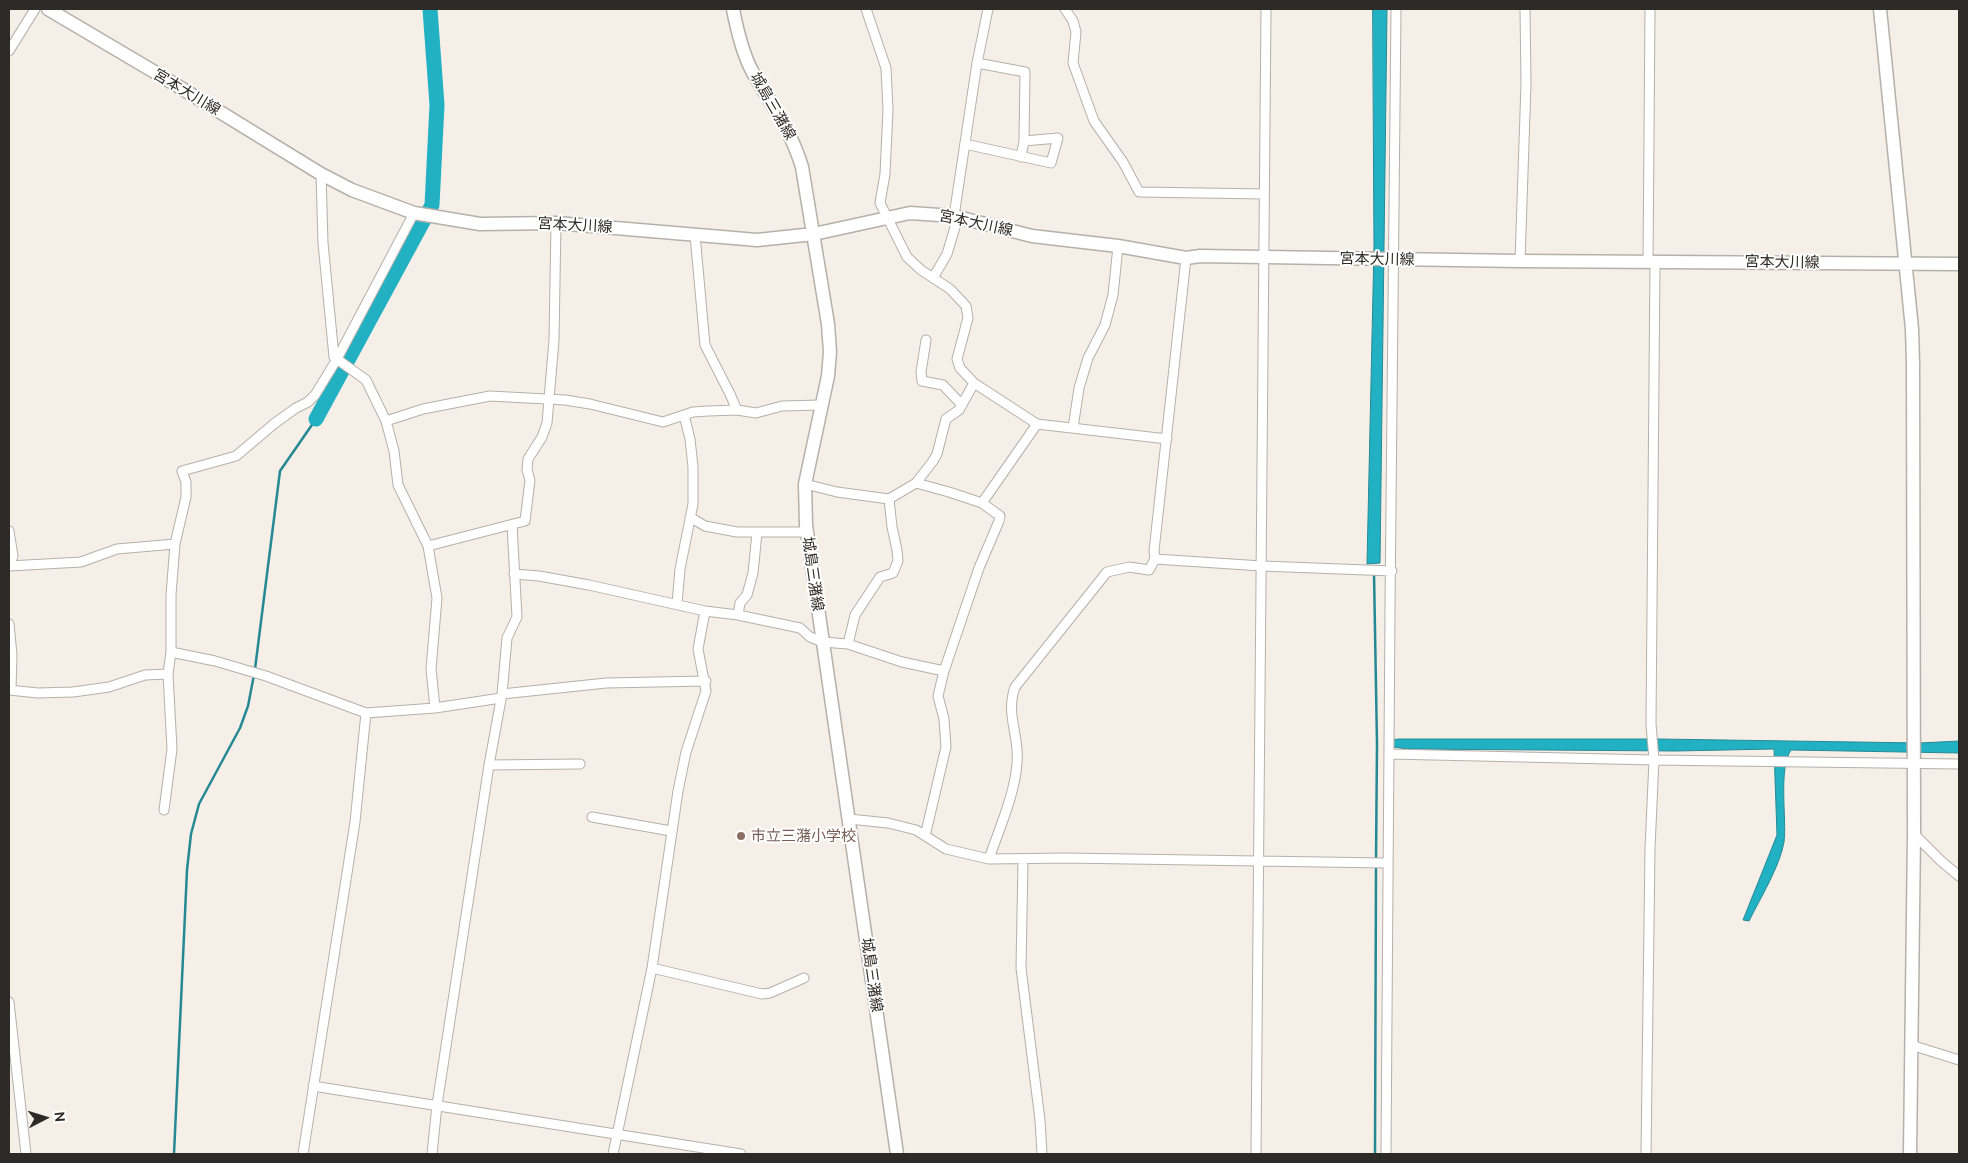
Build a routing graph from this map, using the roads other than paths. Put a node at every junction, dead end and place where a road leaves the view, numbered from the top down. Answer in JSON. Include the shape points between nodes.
{"nodes":[{"id":1,"x":35,"y":9,"type":"edge"},
{"id":2,"x":48,"y":9,"type":"edge"},
{"id":3,"x":733,"y":9,"type":"edge"},
{"id":4,"x":866,"y":9,"type":"edge"},
{"id":5,"x":988,"y":9,"type":"edge"},
{"id":6,"x":1066,"y":9,"type":"edge"},
{"id":7,"x":1266,"y":9,"type":"edge"},
{"id":8,"x":1396,"y":9,"type":"edge"},
{"id":9,"x":1525,"y":9,"type":"edge"},
{"id":10,"x":1650,"y":9,"type":"edge"},
{"id":11,"x":1880,"y":9,"type":"edge"},
{"id":12,"x":9,"y":51,"type":"edge"},
{"id":13,"x":977,"y":63,"type":"junction"},
{"id":14,"x":1024,"y":141,"type":"junction"},
{"id":15,"x":965,"y":144,"type":"junction"},
{"id":16,"x":1022,"y":157,"type":"junction"},
{"id":17,"x":321,"y":174,"type":"junction"},
{"id":18,"x":1264,"y":194,"type":"junction"},
{"id":19,"x":417,"y":214,"type":"junction"},
{"id":20,"x":956,"y":217,"type":"junction"},
{"id":21,"x":888,"y":218,"type":"junction"},
{"id":22,"x":556,"y":223,"type":"junction"},
{"id":23,"x":814,"y":234,"type":"junction"},
{"id":24,"x":695,"y":235,"type":"junction"},
{"id":25,"x":1118,"y":246,"type":"junction"},
{"id":26,"x":1186,"y":258,"type":"junction"},
{"id":27,"x":1265,"y":258,"type":"junction"},
{"id":28,"x":1392,"y":259,"type":"junction"},
{"id":29,"x":1520,"y":261,"type":"junction"},
{"id":30,"x":1652,"y":262,"type":"junction"},
{"id":31,"x":1906,"y":264,"type":"junction"},
{"id":32,"x":1959,"y":264,"type":"edge"},
{"id":33,"x":933,"y":278,"type":"junction"},
{"id":34,"x":926,"y":340,"type":"dead end"},
{"id":35,"x":337,"y":359,"type":"junction"},
{"id":36,"x":974,"y":383,"type":"junction"},
{"id":37,"x":549,"y":400,"type":"junction"},
{"id":38,"x":821,"y":405,"type":"junction"},
{"id":39,"x":962,"y":405,"type":"junction"},
{"id":40,"x":736,"y":410,"type":"junction"},
{"id":41,"x":684,"y":415,"type":"junction"},
{"id":42,"x":386,"y":421,"type":"junction"},
{"id":43,"x":1037,"y":424,"type":"junction"},
{"id":44,"x":1073,"y":428,"type":"junction"},
{"id":45,"x":1167,"y":439,"type":"junction"},
{"id":46,"x":805,"y":484,"type":"junction"},
{"id":47,"x":916,"y":484,"type":"junction"},
{"id":48,"x":889,"y":499,"type":"junction"},
{"id":49,"x":982,"y":503,"type":"junction"},
{"id":50,"x":690,"y":516,"type":"junction"},
{"id":51,"x":512,"y":525,"type":"junction"},
{"id":52,"x":9,"y":531,"type":"edge"},
{"id":53,"x":807,"y":532,"type":"junction"},
{"id":54,"x":757,"y":533,"type":"junction"},
{"id":55,"x":175,"y":544,"type":"junction"},
{"id":56,"x":428,"y":546,"type":"junction"},
{"id":57,"x":1155,"y":559,"type":"junction"},
{"id":58,"x":9,"y":566,"type":"edge"},
{"id":59,"x":1262,"y":566,"type":"junction"},
{"id":60,"x":1392,"y":571,"type":"junction"},
{"id":61,"x":514,"y":574,"type":"junction"},
{"id":62,"x":677,"y":604,"type":"junction"},
{"id":63,"x":705,"y":611,"type":"junction"},
{"id":64,"x":738,"y":615,"type":"junction"},
{"id":65,"x":9,"y":624,"type":"edge"},
{"id":66,"x":823,"y":642,"type":"junction"},
{"id":67,"x":848,"y":644,"type":"junction"},
{"id":68,"x":171,"y":652,"type":"junction"},
{"id":69,"x":944,"y":671,"type":"junction"},
{"id":70,"x":168,"y":674,"type":"junction"},
{"id":71,"x":706,"y":681,"type":"junction"},
{"id":72,"x":10,"y":690,"type":"edge"},
{"id":73,"x":502,"y":696,"type":"junction"},
{"id":74,"x":435,"y":708,"type":"junction"},
{"id":75,"x":366,"y":713,"type":"junction"},
{"id":76,"x":1389,"y":746,"type":"junction"},
{"id":77,"x":1653,"y":757,"type":"junction"},
{"id":78,"x":1913,"y":763,"type":"junction"},
{"id":79,"x":580,"y":764,"type":"dead end"},
{"id":80,"x":1959,"y":764,"type":"edge"},
{"id":81,"x":489,"y":765,"type":"junction"},
{"id":82,"x":164,"y":810,"type":"dead end"},
{"id":83,"x":592,"y":816,"type":"dead end"},
{"id":84,"x":849,"y":819,"type":"junction"},
{"id":85,"x":671,"y":831,"type":"junction"},
{"id":86,"x":1914,"y":834,"type":"junction"},
{"id":87,"x":925,"y":836,"type":"junction"},
{"id":88,"x":989,"y":859,"type":"junction"},
{"id":89,"x":1024,"y":860,"type":"junction"},
{"id":90,"x":1260,"y":861,"type":"junction"},
{"id":91,"x":1386,"y":863,"type":"junction"},
{"id":92,"x":1959,"y":876,"type":"edge"},
{"id":93,"x":652,"y":968,"type":"junction"},
{"id":94,"x":804,"y":978,"type":"dead end"},
{"id":95,"x":9,"y":1002,"type":"edge"},
{"id":96,"x":1911,"y":1045,"type":"junction"},
{"id":97,"x":1959,"y":1060,"type":"edge"},
{"id":98,"x":313,"y":1086,"type":"junction"},
{"id":99,"x":437,"y":1105,"type":"junction"},
{"id":100,"x":617,"y":1134,"type":"junction"},
{"id":101,"x":26,"y":1154,"type":"edge"},
{"id":102,"x":303,"y":1154,"type":"edge"},
{"id":103,"x":432,"y":1154,"type":"edge"},
{"id":104,"x":613,"y":1154,"type":"edge"},
{"id":105,"x":741,"y":1154,"type":"edge"},
{"id":106,"x":897,"y":1154,"type":"edge"},
{"id":107,"x":1042,"y":1154,"type":"edge"},
{"id":108,"x":1256,"y":1154,"type":"edge"},
{"id":109,"x":1386,"y":1154,"type":"edge"},
{"id":110,"x":1646,"y":1154,"type":"edge"},
{"id":111,"x":1910,"y":1154,"type":"edge"}],
"edges":[{"from":1,"to":12,"type":"street"},
{"from":2,"to":17,"type":"main road","name":"宮本大川線"},
{"from":3,"to":23,"type":"main road","name":"城島三潴線","via":[[741,44],[752,70],[795,144]]},
{"from":4,"to":21,"type":"street","via":[[886,68],[888,110],[880,204]]},
{"from":5,"to":13,"type":"street"},
{"from":6,"to":18,"type":"street","via":[[1076,32],[1073,63],[1094,121],[1123,162],[1139,192]]},
{"from":7,"to":18,"type":"street"},
{"from":8,"to":28,"type":"street"},
{"from":9,"to":29,"type":"street"},
{"from":10,"to":30,"type":"street"},
{"from":11,"to":31,"type":"main road"},
{"from":13,"to":14,"type":"street","via":[[1025,72]]},
{"from":13,"to":15,"type":"street"},
{"from":14,"to":16,"type":"street"},
{"from":14,"to":16,"type":"street","via":[[1058,138],[1051,163]]},
{"from":15,"to":16,"type":"street"},
{"from":15,"to":20,"type":"street"},
{"from":17,"to":19,"type":"main road","name":"宮本大川線","via":[[352,190]]},
{"from":17,"to":35,"type":"street","via":[[323,243],[334,357]]},
{"from":18,"to":27,"type":"street"},
{"from":19,"to":22,"type":"main road","name":"宮本大川線","via":[[480,224]]},
{"from":19,"to":35,"type":"street"},
{"from":20,"to":21,"type":"main road","name":"宮本大川線","via":[[910,213]]},
{"from":20,"to":25,"type":"main road","name":"宮本大川線","via":[[1032,236]]},
{"from":20,"to":33,"type":"street","via":[[947,254]]},
{"from":21,"to":23,"type":"main road","name":"宮本大川線"},
{"from":21,"to":33,"type":"street","via":[[908,257]]},
{"from":22,"to":24,"type":"main road","name":"宮本大川線"},
{"from":22,"to":37,"type":"street","via":[[554,340]]},
{"from":23,"to":24,"type":"main road","name":"宮本大川線","via":[[757,240]]},
{"from":23,"to":38,"type":"main road","name":"城島三潴線","via":[[830,352]]},
{"from":24,"to":40,"type":"street","via":[[705,345]]},
{"from":25,"to":26,"type":"main road","name":"宮本大川線"},
{"from":25,"to":44,"type":"street","via":[[1113,295],[1105,325],[1088,358],[1079,388]]},
{"from":26,"to":27,"type":"main road","name":"宮本大川線"},
{"from":26,"to":45,"type":"street"},
{"from":27,"to":28,"type":"main road","name":"宮本大川線"},
{"from":27,"to":59,"type":"street"},
{"from":28,"to":29,"type":"main road","name":"宮本大川線"},
{"from":28,"to":60,"type":"street"},
{"from":29,"to":30,"type":"main road","name":"宮本大川線"},
{"from":30,"to":31,"type":"main road","name":"宮本大川線"},
{"from":30,"to":77,"type":"street"},
{"from":31,"to":32,"type":"main road","name":"宮本大川線"},
{"from":31,"to":78,"type":"main road","via":[[1913,363]]},
{"from":33,"to":36,"type":"street","via":[[950,289],[966,306],[968,318],[957,359],[960,368]]},
{"from":34,"to":39,"type":"street","via":[[922,381],[943,385]]},
{"from":35,"to":42,"type":"street","via":[[366,380]]},
{"from":35,"to":55,"type":"street","via":[[308,402],[236,456],[182,471],[186,497]]},
{"from":36,"to":39,"type":"street"},
{"from":36,"to":43,"type":"street"},
{"from":37,"to":41,"type":"street","via":[[590,404],[663,422]]},
{"from":37,"to":42,"type":"street","via":[[490,396],[423,408]]},
{"from":37,"to":51,"type":"street","via":[[547,423],[528,460],[530,480],[526,521]]},
{"from":38,"to":40,"type":"street","via":[[782,406],[756,413]]},
{"from":38,"to":46,"type":"main road","name":"城島三潴線"},
{"from":39,"to":47,"type":"street","via":[[946,419],[937,454]]},
{"from":40,"to":41,"type":"street"},
{"from":41,"to":50,"type":"street","via":[[693,467]]},
{"from":42,"to":56,"type":"street","via":[[398,485]]},
{"from":43,"to":44,"type":"street"},
{"from":43,"to":49,"type":"street"},
{"from":44,"to":45,"type":"street"},
{"from":45,"to":57,"type":"street"},
{"from":46,"to":48,"type":"street"},
{"from":46,"to":53,"type":"main road","name":"城島三潴線"},
{"from":47,"to":48,"type":"street"},
{"from":47,"to":49,"type":"street"},
{"from":48,"to":67,"type":"street","via":[[898,561],[893,573],[880,578],[855,615]]},
{"from":49,"to":69,"type":"street","via":[[1000,516],[999,521],[979,568]]},
{"from":50,"to":54,"type":"street","via":[[705,526]]},
{"from":50,"to":62,"type":"street"},
{"from":51,"to":56,"type":"street"},
{"from":51,"to":61,"type":"street"},
{"from":52,"to":58,"type":"street","via":[[13,556]]},
{"from":53,"to":54,"type":"street"},
{"from":53,"to":66,"type":"main road","name":"城島三潴線"},
{"from":54,"to":64,"type":"street","via":[[753,573]]},
{"from":55,"to":58,"type":"street","via":[[117,549],[81,562]]},
{"from":55,"to":68,"type":"street"},
{"from":56,"to":74,"type":"street","via":[[436,598],[431,669]]},
{"from":57,"to":59,"type":"street"},
{"from":57,"to":88,"type":"street","via":[[1149,570],[1129,568],[1107,572],[1015,687],[1010,700],[1018,760],[1016,777]]},
{"from":59,"to":60,"type":"street"},
{"from":59,"to":90,"type":"street"},
{"from":60,"to":76,"type":"street"},
{"from":61,"to":62,"type":"street","via":[[589,585]]},
{"from":61,"to":73,"type":"street","via":[[517,617],[507,638]]},
{"from":62,"to":63,"type":"street"},
{"from":63,"to":64,"type":"street"},
{"from":63,"to":71,"type":"street","via":[[698,649]]},
{"from":64,"to":66,"type":"street","via":[[800,628]]},
{"from":65,"to":72,"type":"street","via":[[12,655]]},
{"from":66,"to":67,"type":"street"},
{"from":66,"to":84,"type":"main road","name":"城島三潴線"},
{"from":67,"to":69,"type":"street","via":[[902,662]]},
{"from":68,"to":70,"type":"street"},
{"from":68,"to":75,"type":"street","via":[[266,676]]},
{"from":69,"to":87,"type":"street","via":[[938,696],[946,748]]},
{"from":70,"to":72,"type":"street","via":[[145,675],[94,690],[38,693]]},
{"from":70,"to":82,"type":"street","via":[[172,750]]},
{"from":71,"to":73,"type":"street","via":[[606,683]]},
{"from":71,"to":85,"type":"street","via":[[706,691],[686,752]]},
{"from":73,"to":74,"type":"street"},
{"from":73,"to":81,"type":"street"},
{"from":74,"to":75,"type":"street"},
{"from":75,"to":98,"type":"street","via":[[355,822]]},
{"from":76,"to":77,"type":"street"},
{"from":76,"to":91,"type":"street"},
{"from":77,"to":78,"type":"street"},
{"from":77,"to":110,"type":"street"},
{"from":78,"to":80,"type":"street"},
{"from":78,"to":86,"type":"main road"},
{"from":79,"to":81,"type":"street"},
{"from":81,"to":99,"type":"street"},
{"from":83,"to":85,"type":"street"},
{"from":84,"to":87,"type":"street","via":[[888,823],[916,830]]},
{"from":84,"to":106,"type":"main road","name":"城島三潴線"},
{"from":85,"to":93,"type":"street"},
{"from":86,"to":92,"type":"street"},
{"from":86,"to":96,"type":"main road"},
{"from":87,"to":88,"type":"street","via":[[946,849]]},
{"from":88,"to":89,"type":"street"},
{"from":89,"to":90,"type":"street"},
{"from":89,"to":107,"type":"street","via":[[1020,968]]},
{"from":90,"to":91,"type":"street"},
{"from":90,"to":108,"type":"street"},
{"from":91,"to":109,"type":"street"},
{"from":93,"to":94,"type":"street","via":[[762,994]]},
{"from":93,"to":100,"type":"street"},
{"from":95,"to":101,"type":"street"},
{"from":96,"to":97,"type":"street"},
{"from":96,"to":111,"type":"main road"},
{"from":98,"to":99,"type":"street"},
{"from":98,"to":102,"type":"street"},
{"from":99,"to":100,"type":"street"},
{"from":99,"to":103,"type":"street"},
{"from":100,"to":104,"type":"street"},
{"from":100,"to":105,"type":"street"}]}
